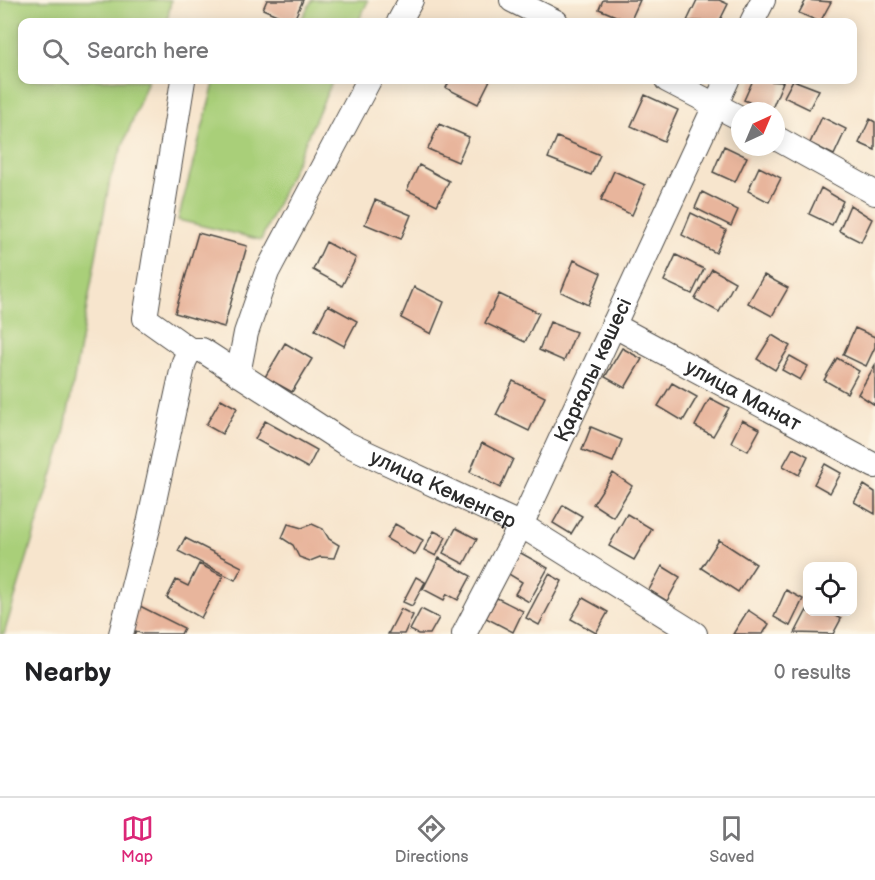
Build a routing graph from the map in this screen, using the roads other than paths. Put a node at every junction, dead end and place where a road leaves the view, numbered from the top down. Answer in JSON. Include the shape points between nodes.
{"nodes":[{"id":1,"x":411,"y":0,"type":"edge"},
{"id":2,"x":512,"y":0,"type":"edge"},
{"id":3,"x":763,"y":0,"type":"edge"},
{"id":4,"x":401,"y":18,"type":"edge"},
{"id":5,"x":548,"y":18,"type":"edge"},
{"id":6,"x":754,"y":18,"type":"edge"},
{"id":7,"x":182,"y":84,"type":"edge"},
{"id":8,"x":367,"y":84,"type":"edge"},
{"id":9,"x":675,"y":84,"type":"edge"},
{"id":10,"x":725,"y":84,"type":"edge"},
{"id":11,"x":716,"y":104,"type":"junction"},
{"id":12,"x":731,"y":113,"type":"edge"},
{"id":13,"x":785,"y":143,"type":"edge"},
{"id":14,"x":875,"y":193,"type":"edge"},
{"id":15,"x":613,"y":325,"type":"junction"},
{"id":16,"x":190,"y":350,"type":"junction"},
{"id":17,"x":238,"y":374,"type":"junction"},
{"id":18,"x":875,"y":466,"type":"edge"},
{"id":19,"x":521,"y":525,"type":"junction"},
{"id":20,"x":121,"y":634,"type":"edge"},
{"id":21,"x":464,"y":634,"type":"edge"},
{"id":22,"x":695,"y":634,"type":"edge"}],
"edges":[{"from":1,"to":4,"type":"street"},
{"from":2,"to":5,"type":"street"},
{"from":3,"to":6,"type":"street"},
{"from":7,"to":16,"type":"street","name":"улица Кеменгер","via":[[145,318]]},
{"from":8,"to":17,"type":"street","via":[[267,272],[246,333]]},
{"from":9,"to":11,"type":"street"},
{"from":10,"to":11,"type":"street","name":"Қарғалы көшесі"},
{"from":11,"to":12,"type":"street"},
{"from":11,"to":15,"type":"street","name":"Қарғалы көшесі"},
{"from":13,"to":14,"type":"street"},
{"from":15,"to":18,"type":"street","name":"улица Манат"},
{"from":15,"to":19,"type":"street","name":"Қарғалы көшесі"},
{"from":16,"to":17,"type":"street","name":"улица Кеменгер","via":[[202,350]]},
{"from":16,"to":20,"type":"street","via":[[183,362]]},
{"from":17,"to":19,"type":"street","name":"улица Кеменгер","via":[[345,443]]},
{"from":19,"to":21,"type":"street","name":"Қарғалы көшесі"},
{"from":19,"to":22,"type":"street","name":"улица Кеменгер"}]}
